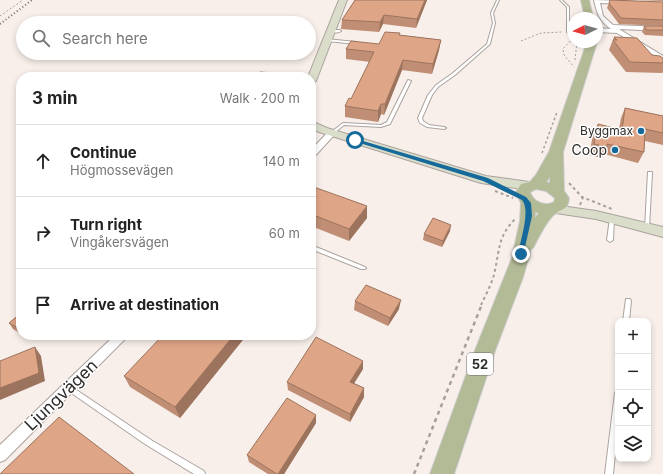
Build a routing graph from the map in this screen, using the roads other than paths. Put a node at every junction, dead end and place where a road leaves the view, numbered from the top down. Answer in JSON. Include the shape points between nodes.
{"nodes":[{"id":1,"x":343,"y":0,"type":"edge"},
{"id":2,"x":498,"y":0,"type":"edge"},
{"id":3,"x":561,"y":0,"type":"edge"},
{"id":4,"x":584,"y":0,"type":"edge"},
{"id":5,"x":597,"y":0,"type":"edge"},
{"id":6,"x":632,"y":2,"type":"edge"},
{"id":7,"x":568,"y":12,"type":"edge"},
{"id":8,"x":583,"y":12,"type":"edge"},
{"id":9,"x":587,"y":12,"type":"edge"},
{"id":10,"x":612,"y":27,"type":"junction"},
{"id":11,"x":663,"y":29,"type":"edge"},
{"id":12,"x":603,"y":30,"type":"edge"},
{"id":13,"x":330,"y":31,"type":"junction"},
{"id":14,"x":340,"y":31,"type":"dead end"},
{"id":15,"x":618,"y":31,"type":"junction"},
{"id":16,"x":327,"y":40,"type":"junction"},
{"id":17,"x":363,"y":44,"type":"edge"},
{"id":18,"x":581,"y":48,"type":"edge"},
{"id":19,"x":589,"y":48,"type":"edge"},
{"id":20,"x":663,"y":59,"type":"edge"},
{"id":21,"x":578,"y":67,"type":"junction"},
{"id":22,"x":315,"y":72,"type":"edge"},
{"id":23,"x":409,"y":81,"type":"dead end"},
{"id":24,"x":316,"y":126,"type":"edge"},
{"id":25,"x":444,"y":128,"type":"dead end"},
{"id":26,"x":332,"y":133,"type":"junction"},
{"id":27,"x":316,"y":150,"type":"edge"},
{"id":28,"x":556,"y":152,"type":"junction"},
{"id":29,"x":650,"y":173,"type":"dead end"},
{"id":30,"x":562,"y":190,"type":"junction"},
{"id":31,"x":522,"y":197,"type":"junction"},
{"id":32,"x":552,"y":209,"type":"junction"},
{"id":33,"x":616,"y":214,"type":"junction"},
{"id":34,"x":647,"y":228,"type":"junction"},
{"id":35,"x":663,"y":232,"type":"edge"},
{"id":36,"x":610,"y":240,"type":"dead end"},
{"id":37,"x":316,"y":249,"type":"edge"},
{"id":38,"x":521,"y":254,"type":"junction"},
{"id":39,"x":364,"y":268,"type":"dead end"},
{"id":40,"x":628,"y":301,"type":"dead end"},
{"id":41,"x":626,"y":318,"type":"edge"},
{"id":42,"x":118,"y":340,"type":"edge"},
{"id":43,"x":68,"y":387,"type":"junction"},
{"id":44,"x":615,"y":420,"type":"edge"},
{"id":45,"x":0,"y":454,"type":"edge"},
{"id":46,"x":201,"y":474,"type":"edge"},
{"id":47,"x":442,"y":474,"type":"edge"},
{"id":48,"x":609,"y":474,"type":"edge"}],
"edges":[{"from":1,"to":13,"type":"street"},
{"from":2,"to":25,"type":"lane","via":[[492,13],[494,22],[488,44],[437,86],[424,108],[421,122],[428,126]]},
{"from":3,"to":7,"type":"lane","via":[[568,7]]},
{"from":4,"to":8,"type":"main road"},
{"from":4,"to":9,"type":"main road"},
{"from":5,"to":6,"type":"street"},
{"from":5,"to":10,"type":"street","via":[[600,16]]},
{"from":10,"to":11,"type":"street"},
{"from":10,"to":15,"type":"street"},
{"from":12,"to":15,"type":"street"},
{"from":13,"to":14,"type":"lane"},
{"from":13,"to":16,"type":"street"},
{"from":15,"to":20,"type":"street"},
{"from":16,"to":17,"type":"lane"},
{"from":16,"to":22,"type":"street"},
{"from":18,"to":21,"type":"main road","number":"52"},
{"from":19,"to":21,"type":"main road","number":"52"},
{"from":21,"to":28,"type":"main road","number":"52"},
{"from":23,"to":26,"type":"lane","via":[[389,122],[381,126],[343,124]]},
{"from":24,"to":26,"type":"street"},
{"from":26,"to":27,"type":"street"},
{"from":26,"to":31,"type":"street","via":[[486,180]]},
{"from":28,"to":30,"type":"main road","number":"52"},
{"from":28,"to":31,"type":"main road","number":"52","via":[[543,176]]},
{"from":29,"to":34,"type":"lane"},
{"from":30,"to":31,"type":"main road","via":[[547,187]]},
{"from":30,"to":32,"type":"main road","number":"52","via":[[562,204]]},
{"from":30,"to":33,"type":"street","via":[[581,201]]},
{"from":31,"to":32,"type":"main road","via":[[538,208]]},
{"from":31,"to":38,"type":"main road","number":"52","via":[[529,216]]},
{"from":32,"to":33,"type":"street"},
{"from":32,"to":38,"type":"main road","number":"52"},
{"from":33,"to":34,"type":"street"},
{"from":33,"to":36,"type":"lane"},
{"from":34,"to":35,"type":"street"},
{"from":37,"to":39,"type":"lane"},
{"from":38,"to":47,"type":"main road","number":"52"},
{"from":40,"to":41,"type":"lane"},
{"from":42,"to":43,"type":"street","name":"Ljungvägen"},
{"from":43,"to":45,"type":"street","name":"Ljungvägen"},
{"from":43,"to":46,"type":"lane","via":[[148,442]]},
{"from":44,"to":48,"type":"lane"}]}
